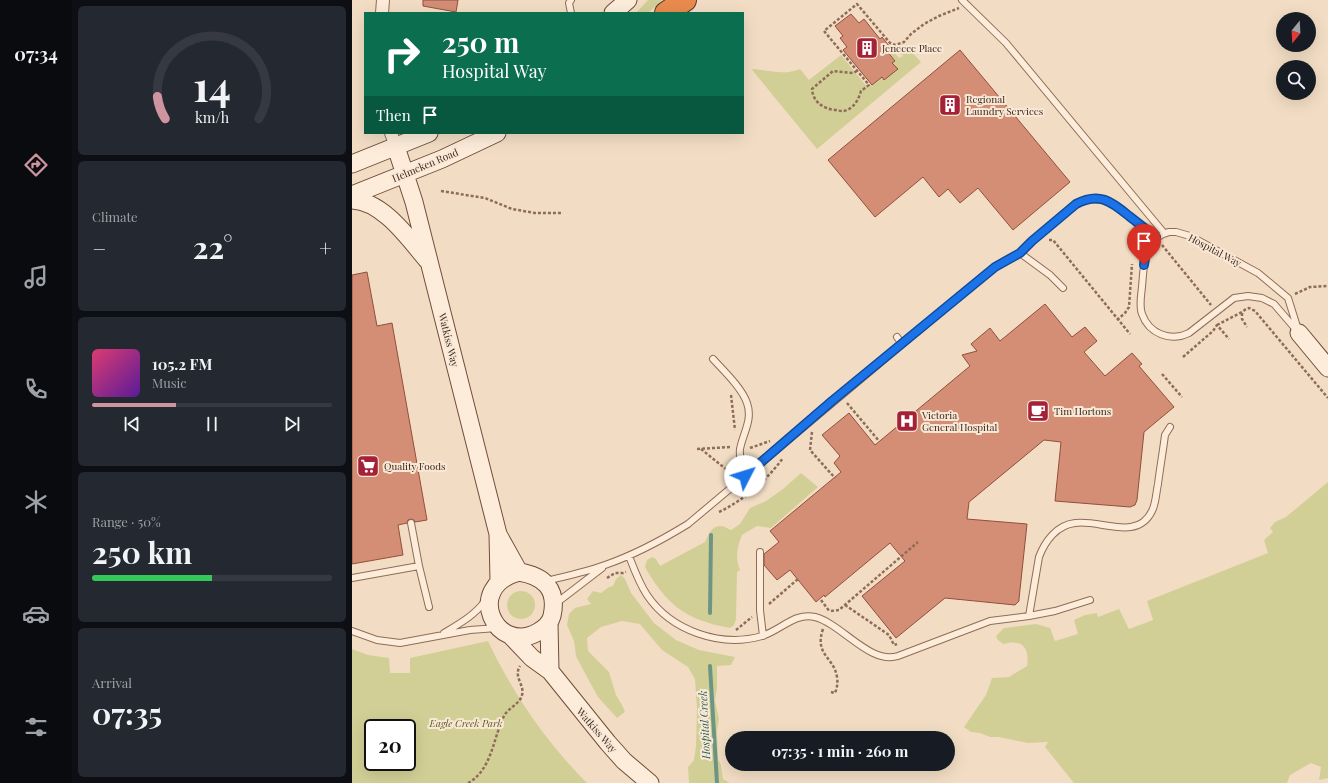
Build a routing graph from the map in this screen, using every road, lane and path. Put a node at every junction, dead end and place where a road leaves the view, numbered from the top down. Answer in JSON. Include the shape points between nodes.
{"nodes":[{"id":1,"x":383,"y":0,"type":"edge"},
{"id":2,"x":571,"y":0,"type":"edge"},
{"id":3,"x":628,"y":0,"type":"edge"},
{"id":4,"x":676,"y":0,"type":"edge"},
{"id":5,"x":685,"y":0,"type":"edge"},
{"id":6,"x":962,"y":0,"type":"edge"},
{"id":7,"x":967,"y":5,"type":"junction"},
{"id":8,"x":382,"y":12,"type":"edge"},
{"id":9,"x":571,"y":12,"type":"edge"},
{"id":10,"x":614,"y":12,"type":"edge"},
{"id":11,"x":663,"y":12,"type":"edge"},
{"id":12,"x":667,"y":12,"type":"edge"},
{"id":13,"x":857,"y":71,"type":"junction"},
{"id":14,"x":424,"y":134,"type":"edge"},
{"id":15,"x":495,"y":134,"type":"edge"},
{"id":16,"x":394,"y":140,"type":"edge"},
{"id":17,"x":352,"y":164,"type":"edge"},
{"id":18,"x":405,"y":174,"type":"junction"},
{"id":19,"x":441,"y":191,"type":"dead end"},
{"id":20,"x":352,"y":195,"type":"edge"},
{"id":21,"x":352,"y":200,"type":"edge"},
{"id":22,"x":563,"y":213,"type":"dead end"},
{"id":23,"x":1164,"y":233,"type":"junction"},
{"id":24,"x":1156,"y":237,"type":"junction"},
{"id":25,"x":1044,"y":240,"type":"dead end"},
{"id":26,"x":1020,"y":253,"type":"junction"},
{"id":27,"x":1132,"y":264,"type":"dead end"},
{"id":28,"x":431,"y":265,"type":"junction"},
{"id":29,"x":1328,"y":286,"type":"edge"},
{"id":30,"x":1063,"y":288,"type":"dead end"},
{"id":31,"x":1288,"y":298,"type":"junction"},
{"id":32,"x":1218,"y":310,"type":"junction"},
{"id":33,"x":1242,"y":312,"type":"junction"},
{"id":34,"x":928,"y":313,"type":"dead end"},
{"id":35,"x":932,"y":318,"type":"junction"},
{"id":36,"x":1118,"y":320,"type":"junction"},
{"id":37,"x":1217,"y":326,"type":"junction"},
{"id":38,"x":1247,"y":327,"type":"dead end"},
{"id":39,"x":1299,"y":333,"type":"junction"},
{"id":40,"x":1130,"y":334,"type":"dead end"},
{"id":41,"x":897,"y":337,"type":"dead end"},
{"id":42,"x":1229,"y":339,"type":"dead end"},
{"id":43,"x":902,"y":344,"type":"junction"},
{"id":44,"x":1183,"y":357,"type":"dead end"},
{"id":45,"x":713,"y":359,"type":"dead end"},
{"id":46,"x":866,"y":363,"type":"dead end"},
{"id":47,"x":1328,"y":368,"type":"edge"},
{"id":48,"x":871,"y":369,"type":"junction"},
{"id":49,"x":1162,"y":374,"type":"dead end"},
{"id":50,"x":730,"y":389,"type":"dead end"},
{"id":51,"x":836,"y":389,"type":"dead end"},
{"id":52,"x":840,"y":395,"type":"junction"},
{"id":53,"x":1182,"y":397,"type":"dead end"},
{"id":54,"x":1328,"y":398,"type":"edge"},
{"id":55,"x":847,"y":403,"type":"dead end"},
{"id":56,"x":805,"y":414,"type":"dead end"},
{"id":57,"x":810,"y":420,"type":"junction"},
{"id":58,"x":1170,"y":427,"type":"dead end"},
{"id":59,"x":812,"y":432,"type":"dead end"},
{"id":60,"x":735,"y":435,"type":"dead end"},
{"id":61,"x":773,"y":440,"type":"dead end"},
{"id":62,"x":879,"y":441,"type":"dead end"},
{"id":63,"x":733,"y":447,"type":"dead end"},
{"id":64,"x":697,"y":449,"type":"dead end"},
{"id":65,"x":701,"y":449,"type":"junction"},
{"id":66,"x":747,"y":449,"type":"dead end"},
{"id":67,"x":732,"y":474,"type":"dead end"},
{"id":68,"x":745,"y":476,"type":"junction"},
{"id":69,"x":835,"y":478,"type":"dead end"},
{"id":70,"x":411,"y":523,"type":"dead end"},
{"id":71,"x":498,"y":534,"type":"junction"},
{"id":72,"x":918,"y":542,"type":"dead end"},
{"id":73,"x":760,"y":552,"type":"dead end"},
{"id":74,"x":629,"y":556,"type":"junction"},
{"id":75,"x":419,"y":566,"type":"junction"},
{"id":76,"x":604,"y":566,"type":"junction"},
{"id":77,"x":519,"y":572,"type":"junction"},
{"id":78,"x":623,"y":573,"type":"dead end"},
{"id":79,"x":352,"y":578,"type":"edge"},
{"id":80,"x":798,"y":580,"type":"dead end"},
{"id":81,"x":602,"y":581,"type":"dead end"},
{"id":82,"x":544,"y":582,"type":"junction"},
{"id":83,"x":495,"y":588,"type":"junction"},
{"id":84,"x":775,"y":599,"type":"dead end"},
{"id":85,"x":821,"y":600,"type":"dead end"},
{"id":86,"x":1090,"y":600,"type":"dead end"},
{"id":87,"x":554,"y":604,"type":"junction"},
{"id":88,"x":845,"y":605,"type":"junction"},
{"id":89,"x":429,"y":607,"type":"dead end"},
{"id":90,"x":831,"y":611,"type":"junction"},
{"id":91,"x":1029,"y":616,"type":"junction"},
{"id":92,"x":826,"y":621,"type":"junction"},
{"id":93,"x":746,"y":622,"type":"dead end"},
{"id":94,"x":550,"y":623,"type":"junction"},
{"id":95,"x":352,"y":631,"type":"edge"},
{"id":96,"x":504,"y":631,"type":"junction"},
{"id":97,"x":732,"y":631,"type":"dead end"},
{"id":98,"x":441,"y":636,"type":"junction"},
{"id":99,"x":763,"y":636,"type":"junction"},
{"id":100,"x":901,"y":643,"type":"dead end"},
{"id":101,"x":532,"y":658,"type":"junction"},
{"id":102,"x":550,"y":671,"type":"junction"},
{"id":103,"x":831,"y":692,"type":"dead end"},
{"id":104,"x":468,"y":783,"type":"edge"},
{"id":105,"x":650,"y":783,"type":"edge"}],
"edges":[{"from":1,"to":8,"type":"street"},
{"from":2,"to":9,"type":"lane"},
{"from":3,"to":10,"type":"street"},
{"from":4,"to":11,"type":"street"},
{"from":5,"to":12,"type":"highway"},
{"from":6,"to":7,"type":"lane"},
{"from":7,"to":13,"type":"path","via":[[932,19],[904,42],[895,45],[890,43],[857,4],[824,31]]},
{"from":7,"to":23,"type":"lane","via":[[1006,43]]},
{"from":13,"to":13,"type":"path","via":[[833,71],[817,84],[812,89],[819,104],[828,109],[843,111],[854,106],[861,91],[869,85]]},
{"from":14,"to":16,"type":"street"},
{"from":15,"to":18,"type":"street","name":"Helmcken Road"},
{"from":16,"to":17,"type":"street"},
{"from":16,"to":18,"type":"street","name":"Watkiss Way"},
{"from":18,"to":20,"type":"street","name":"Helmcken Road"},
{"from":18,"to":28,"type":"street","name":"Watkiss Way"},
{"from":19,"to":22,"type":"path","via":[[485,198],[512,209],[535,213]]},
{"from":21,"to":28,"type":"street","via":[[368,204],[385,215],[400,228]]},
{"from":23,"to":24,"type":"lane"},
{"from":23,"to":31,"type":"lane","name":"Hospital Way","via":[[1176,232],[1190,236],[1258,273]]},
{"from":24,"to":26,"type":"lane","via":[[1113,203],[1090,198],[1076,204]]},
{"from":24,"to":32,"type":"path"},
{"from":24,"to":32,"type":"lane","via":[[1147,250],[1144,264],[1140,306],[1145,322],[1157,333],[1177,337],[1189,333]]},
{"from":25,"to":36,"type":"path","via":[[1053,240]]},
{"from":26,"to":30,"type":"lane"},
{"from":26,"to":35,"type":"lane","via":[[995,267]]},
{"from":27,"to":36,"type":"path","via":[[1129,307]]},
{"from":28,"to":71,"type":"street","name":"Watkiss Way"},
{"from":29,"to":31,"type":"path","via":[[1310,287]]},
{"from":31,"to":39,"type":"lane"},
{"from":32,"to":39,"type":"lane","via":[[1234,298],[1255,296],[1274,304]]},
{"from":33,"to":37,"type":"path"},
{"from":33,"to":38,"type":"path","via":[[1242,319]]},
{"from":33,"to":54,"type":"path","via":[[1249,308],[1255,311]]},
{"from":34,"to":35,"type":"lane"},
{"from":35,"to":43,"type":"lane"},
{"from":36,"to":40,"type":"path"},
{"from":37,"to":42,"type":"path"},
{"from":37,"to":44,"type":"path"},
{"from":39,"to":47,"type":"street"},
{"from":41,"to":43,"type":"lane"},
{"from":43,"to":48,"type":"lane"},
{"from":45,"to":68,"type":"lane","via":[[748,404],[749,419],[740,454]]},
{"from":46,"to":48,"type":"lane"},
{"from":48,"to":52,"type":"lane"},
{"from":49,"to":53,"type":"path"},
{"from":50,"to":60,"type":"path"},
{"from":51,"to":52,"type":"lane"},
{"from":52,"to":57,"type":"lane"},
{"from":55,"to":62,"type":"path"},
{"from":56,"to":57,"type":"lane"},
{"from":57,"to":68,"type":"lane"},
{"from":58,"to":91,"type":"lane","via":[[1165,435],[1154,505],[1147,518],[1141,523],[1126,527],[1077,522],[1054,534],[1042,548],[1039,557]]},
{"from":59,"to":69,"type":"path","via":[[810,450]]},
{"from":61,"to":66,"type":"path"},
{"from":63,"to":65,"type":"path"},
{"from":64,"to":65,"type":"path"},
{"from":65,"to":67,"type":"path"},
{"from":68,"to":74,"type":"lane","via":[[688,524]]},
{"from":70,"to":75,"type":"lane"},
{"from":71,"to":77,"type":"street","name":"Watkiss Way"},
{"from":71,"to":83,"type":"street","name":"Watkiss Way"},
{"from":72,"to":88,"type":"path"},
{"from":73,"to":99,"type":"lane","via":[[760,610]]},
{"from":74,"to":76,"type":"lane"},
{"from":74,"to":99,"type":"lane","via":[[647,595],[664,614],[686,629],[726,640]]},
{"from":75,"to":79,"type":"lane"},
{"from":75,"to":89,"type":"lane"},
{"from":76,"to":82,"type":"lane"},
{"from":76,"to":87,"type":"lane"},
{"from":77,"to":82,"type":"street","via":[[532,574]]},
{"from":77,"to":83,"type":"street","via":[[508,575]]},
{"from":78,"to":81,"type":"path","via":[[618,572]]},
{"from":80,"to":84,"type":"path"},
{"from":82,"to":87,"type":"street","via":[[551,592]]},
{"from":83,"to":96,"type":"street","via":[[489,606],[492,618]]},
{"from":83,"to":98,"type":"lane","via":[[469,617]]},
{"from":85,"to":90,"type":"path"},
{"from":86,"to":91,"type":"lane"},
{"from":87,"to":94,"type":"street"},
{"from":88,"to":90,"type":"path","via":[[839,610]]},
{"from":88,"to":100,"type":"path","via":[[889,635],[894,645]]},
{"from":90,"to":92,"type":"path"},
{"from":91,"to":92,"type":"lane","via":[[990,621],[887,658],[874,654]]},
{"from":92,"to":99,"type":"lane","via":[[807,616],[798,617]]},
{"from":92,"to":103,"type":"path","via":[[820,640],[823,652],[837,677],[835,693]]},
{"from":93,"to":97,"type":"path"},
{"from":94,"to":96,"type":"street","via":[[532,636],[522,637]]},
{"from":94,"to":102,"type":"street"},
{"from":95,"to":98,"type":"lane","via":[[377,640],[400,643]]},
{"from":96,"to":98,"type":"lane","via":[[476,629]]},
{"from":96,"to":101,"type":"street","name":"Watkiss Way"},
{"from":101,"to":102,"type":"street","name":"Watkiss Way"},
{"from":101,"to":104,"type":"path","via":[[523,663],[518,670],[523,690],[521,698],[505,715],[480,774]]},
{"from":102,"to":105,"type":"street","name":"Watkiss Way","via":[[624,761]]}]}
